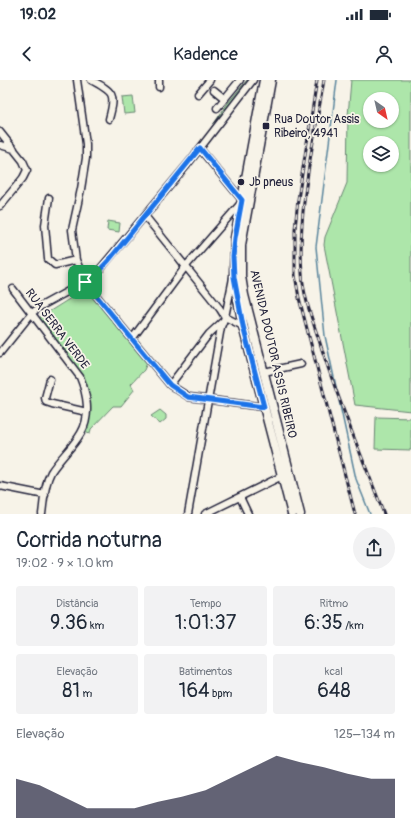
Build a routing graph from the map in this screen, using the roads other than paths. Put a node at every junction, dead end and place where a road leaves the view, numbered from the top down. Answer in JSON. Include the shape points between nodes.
{"nodes":[{"id":1,"x":77,"y":80,"type":"edge"},
{"id":2,"x":91,"y":80,"type":"edge"},
{"id":3,"x":210,"y":80,"type":"edge"},
{"id":4,"x":239,"y":80,"type":"edge"},
{"id":5,"x":253,"y":80,"type":"edge"},
{"id":6,"x":271,"y":80,"type":"edge"},
{"id":7,"x":264,"y":82,"type":"edge"},
{"id":8,"x":102,"y":83,"type":"edge"},
{"id":9,"x":214,"y":90,"type":"dead end"},
{"id":10,"x":244,"y":92,"type":"junction"},
{"id":11,"x":198,"y":94,"type":"dead end"},
{"id":12,"x":225,"y":99,"type":"junction"},
{"id":13,"x":217,"y":108,"type":"dead end"},
{"id":14,"x":109,"y":119,"type":"dead end"},
{"id":15,"x":0,"y":132,"type":"edge"},
{"id":16,"x":0,"y":145,"type":"edge"},
{"id":17,"x":200,"y":148,"type":"junction"},
{"id":18,"x":14,"y":149,"type":"junction"},
{"id":19,"x":49,"y":198,"type":"dead end"},
{"id":20,"x":242,"y":201,"type":"junction"},
{"id":21,"x":0,"y":206,"type":"edge"},
{"id":22,"x":146,"y":216,"type":"junction"},
{"id":23,"x":76,"y":260,"type":"junction"},
{"id":24,"x":186,"y":266,"type":"junction"},
{"id":25,"x":234,"y":277,"type":"junction"},
{"id":26,"x":85,"y":282,"type":"junction"},
{"id":27,"x":13,"y":289,"type":"dead end"},
{"id":28,"x":32,"y":313,"type":"junction"},
{"id":29,"x":224,"y":319,"type":"junction"},
{"id":30,"x":243,"y":326,"type":"junction"},
{"id":31,"x":132,"y":339,"type":"junction"},
{"id":32,"x":0,"y":353,"type":"edge"},
{"id":33,"x":301,"y":364,"type":"dead end"},
{"id":34,"x":264,"y":372,"type":"junction"},
{"id":35,"x":50,"y":379,"type":"dead end"},
{"id":36,"x":170,"y":385,"type":"junction"},
{"id":37,"x":207,"y":400,"type":"junction"},
{"id":38,"x":264,"y":407,"type":"junction"},
{"id":39,"x":87,"y":412,"type":"junction"},
{"id":40,"x":282,"y":476,"type":"junction"},
{"id":41,"x":0,"y":486,"type":"edge"},
{"id":42,"x":45,"y":495,"type":"junction"},
{"id":43,"x":240,"y":497,"type":"junction"},
{"id":44,"x":219,"y":511,"type":"edge"},
{"id":45,"x":42,"y":514,"type":"edge"},
{"id":46,"x":188,"y":514,"type":"edge"},
{"id":47,"x":205,"y":514,"type":"edge"},
{"id":48,"x":248,"y":514,"type":"edge"},
{"id":49,"x":292,"y":514,"type":"edge"},
{"id":50,"x":300,"y":514,"type":"edge"}],
"edges":[{"from":1,"to":23,"type":"street","via":[[86,158],[72,230]]},
{"from":2,"to":8,"type":"street"},
{"from":3,"to":11,"type":"street"},
{"from":4,"to":12,"type":"street"},
{"from":5,"to":10,"type":"street"},
{"from":6,"to":34,"type":"main road","name":"AVENIDA DOUTOR ASSIS RIBEIRO","via":[[240,262],[244,296]]},
{"from":7,"to":10,"type":"street","via":[[257,82]]},
{"from":7,"to":20,"type":"main road","name":"AVENIDA DOUTOR ASSIS RIBEIRO"},
{"from":8,"to":14,"type":"street","via":[[113,97]]},
{"from":9,"to":12,"type":"street"},
{"from":10,"to":17,"type":"street"},
{"from":12,"to":13,"type":"street"},
{"from":15,"to":18,"type":"street"},
{"from":16,"to":18,"type":"street"},
{"from":17,"to":20,"type":"street"},
{"from":17,"to":22,"type":"street"},
{"from":18,"to":21,"type":"street","via":[[26,170],[23,178]]},
{"from":19,"to":23,"type":"street","via":[[45,225],[48,259],[55,265]]},
{"from":20,"to":24,"type":"street"},
{"from":20,"to":25,"type":"main road","name":"AVENIDA DOUTOR ASSIS RIBEIRO","via":[[235,238]]},
{"from":22,"to":24,"type":"street"},
{"from":22,"to":26,"type":"street","via":[[109,260]]},
{"from":23,"to":26,"type":"street"},
{"from":24,"to":29,"type":"street","via":[[220,309]]},
{"from":24,"to":31,"type":"street"},
{"from":25,"to":29,"type":"street"},
{"from":25,"to":30,"type":"main road","name":"AVENIDA DOUTOR ASSIS RIBEIRO"},
{"from":26,"to":28,"type":"street"},
{"from":26,"to":31,"type":"street"},
{"from":27,"to":28,"type":"street","name":"RUA SERRA VERDE"},
{"from":28,"to":32,"type":"street"},
{"from":28,"to":39,"type":"street","name":"RUA SERRA VERDE","via":[[80,377],[85,388]]},
{"from":29,"to":30,"type":"street"},
{"from":29,"to":36,"type":"street","via":[[209,334]]},
{"from":29,"to":37,"type":"street"},
{"from":30,"to":38,"type":"main road","name":"AVENIDA DOUTOR ASSIS RIBEIRO"},
{"from":31,"to":36,"type":"street"},
{"from":33,"to":34,"type":"street"},
{"from":34,"to":50,"type":"main road","name":"AVENIDA DOUTOR ASSIS RIBEIRO"},
{"from":35,"to":39,"type":"street","via":[[46,402]]},
{"from":36,"to":37,"type":"street","via":[[188,397]]},
{"from":37,"to":38,"type":"street"},
{"from":37,"to":46,"type":"street"},
{"from":38,"to":40,"type":"main road","name":"AVENIDA DOUTOR ASSIS RIBEIRO"},
{"from":39,"to":42,"type":"street","name":"RUA SERRA VERDE","via":[[82,432],[51,473]]},
{"from":40,"to":43,"type":"street"},
{"from":40,"to":49,"type":"main road","name":"AVENIDA DOUTOR ASSIS RIBEIRO"},
{"from":41,"to":42,"type":"street"},
{"from":42,"to":45,"type":"street","name":"RUA SERRA VERDE"},
{"from":43,"to":44,"type":"street"},
{"from":43,"to":48,"type":"street"},
{"from":44,"to":47,"type":"street"}]}
